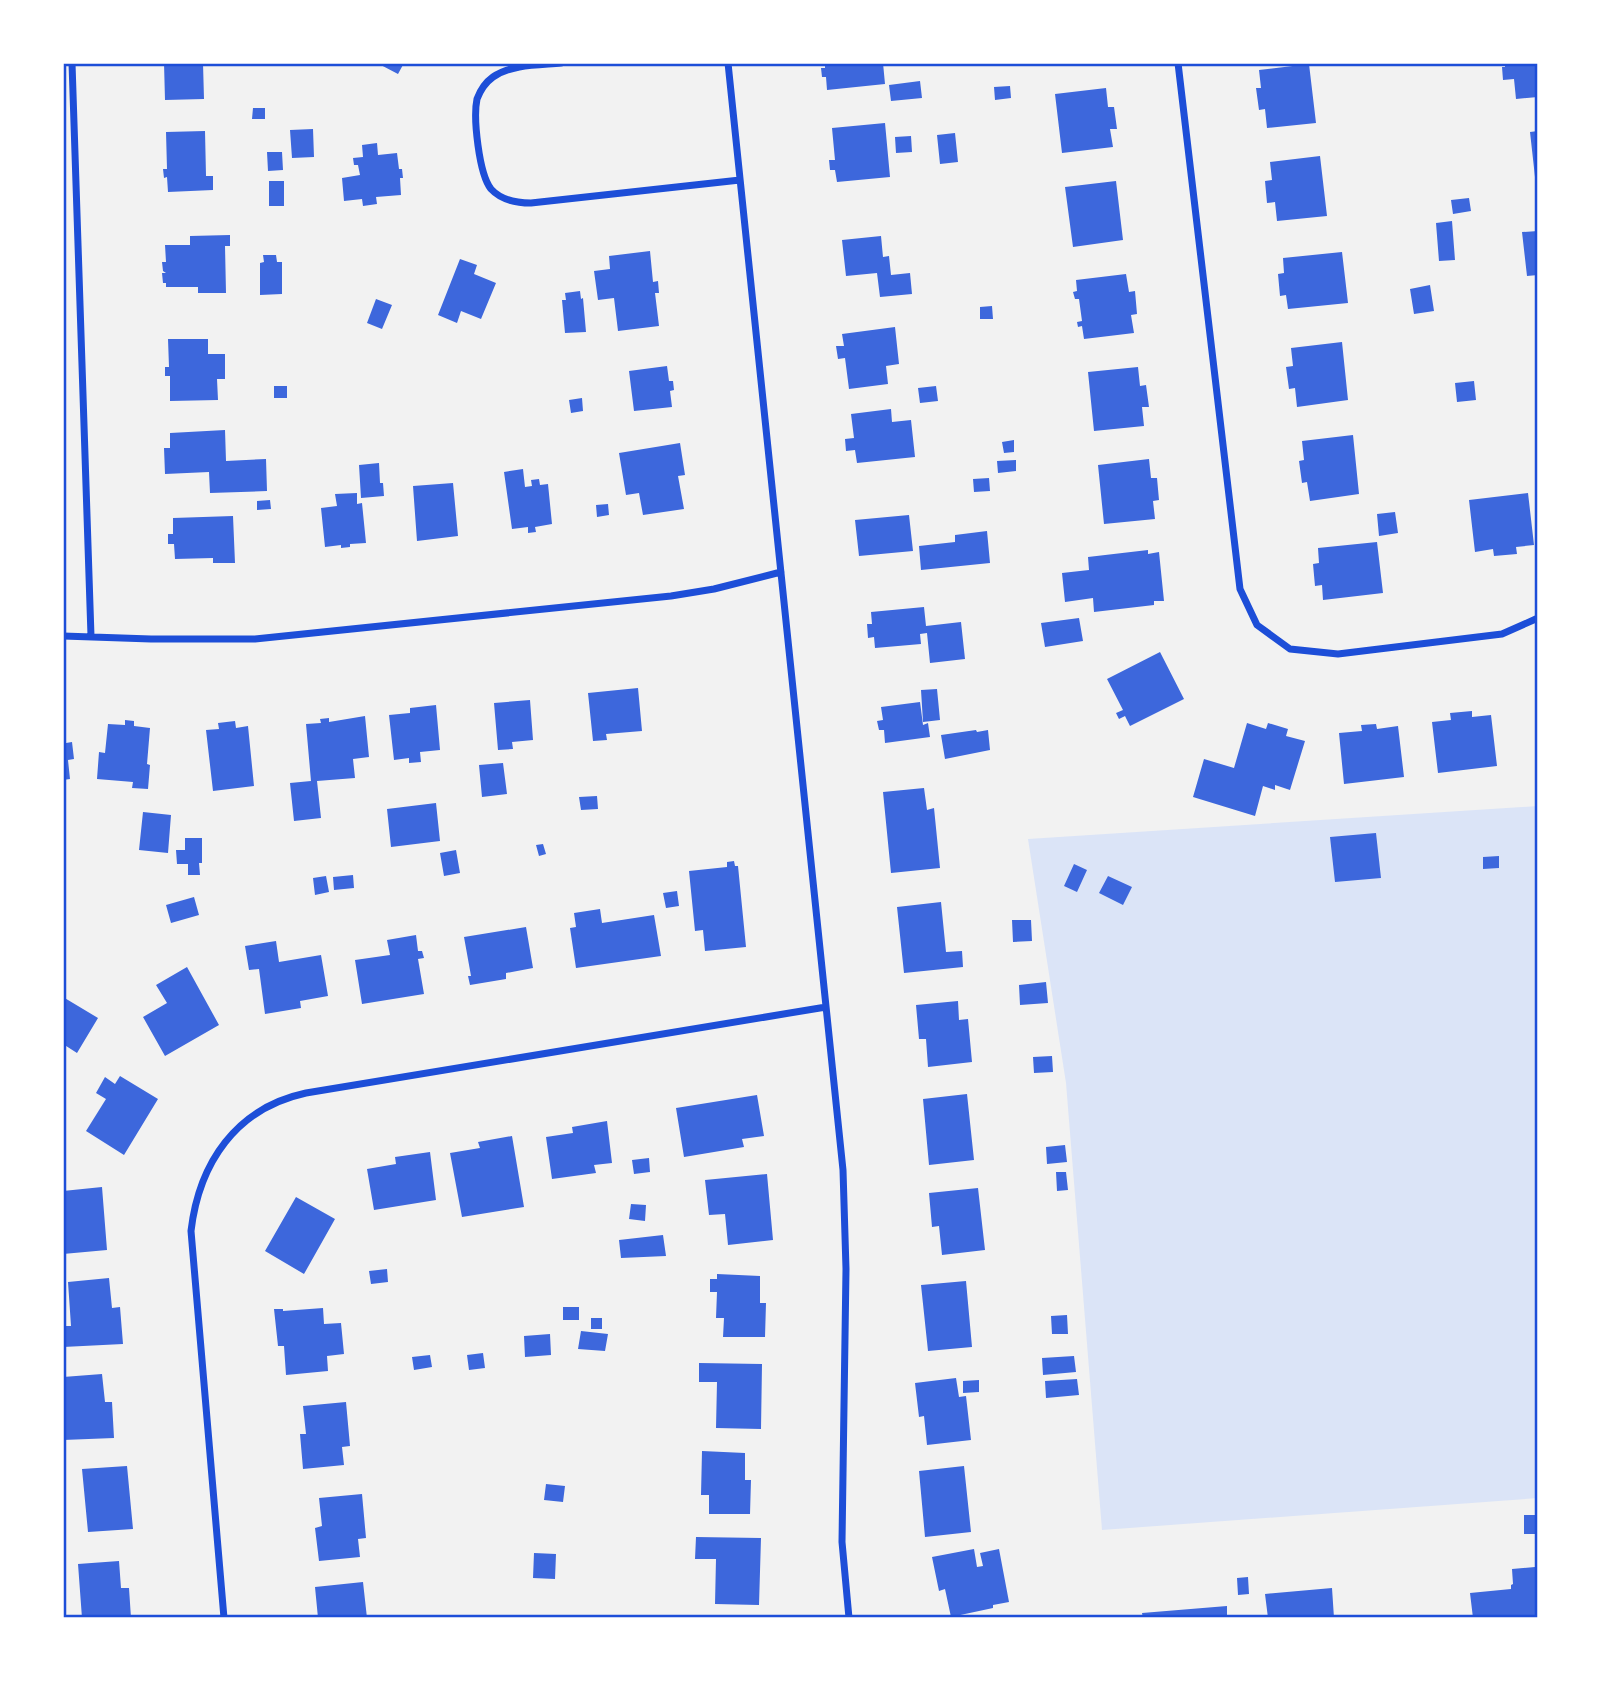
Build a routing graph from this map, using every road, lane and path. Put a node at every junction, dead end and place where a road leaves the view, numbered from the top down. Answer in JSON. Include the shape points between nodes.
{"nodes":[{"id":1,"x":72,"y":63,"type":"edge"},
{"id":2,"x":561,"y":63,"type":"edge"},
{"id":3,"x":728,"y":63,"type":"edge"},
{"id":4,"x":1178,"y":63,"type":"edge"},
{"id":5,"x":740,"y":180,"type":"junction"},
{"id":6,"x":781,"y":572,"type":"junction"},
{"id":7,"x":1538,"y":618,"type":"edge"},
{"id":8,"x":63,"y":636,"type":"edge"},
{"id":9,"x":91,"y":636,"type":"junction"},
{"id":10,"x":826,"y":1007,"type":"junction"},
{"id":11,"x":225,"y":1618,"type":"edge"},
{"id":12,"x":849,"y":1618,"type":"edge"}],
"edges":[{"from":1,"to":9,"type":"street"},
{"from":2,"to":5,"type":"street","via":[[508,70],[487,82],[480,94],[476,116],[484,175],[502,197],[531,203]]},
{"from":3,"to":5,"type":"street"},
{"from":4,"to":7,"type":"street","via":[[1240,589],[1257,625],[1290,649],[1338,654],[1502,634]]},
{"from":5,"to":6,"type":"street"},
{"from":6,"to":9,"type":"street","via":[[671,596],[283,637]]},
{"from":6,"to":10,"type":"street"},
{"from":8,"to":9,"type":"street"},
{"from":10,"to":11,"type":"street","via":[[306,1093],[261,1111],[233,1134],[209,1165],[198,1189],[191,1231]]},
{"from":10,"to":12,"type":"street","via":[[844,1190],[842,1542]]}]}
